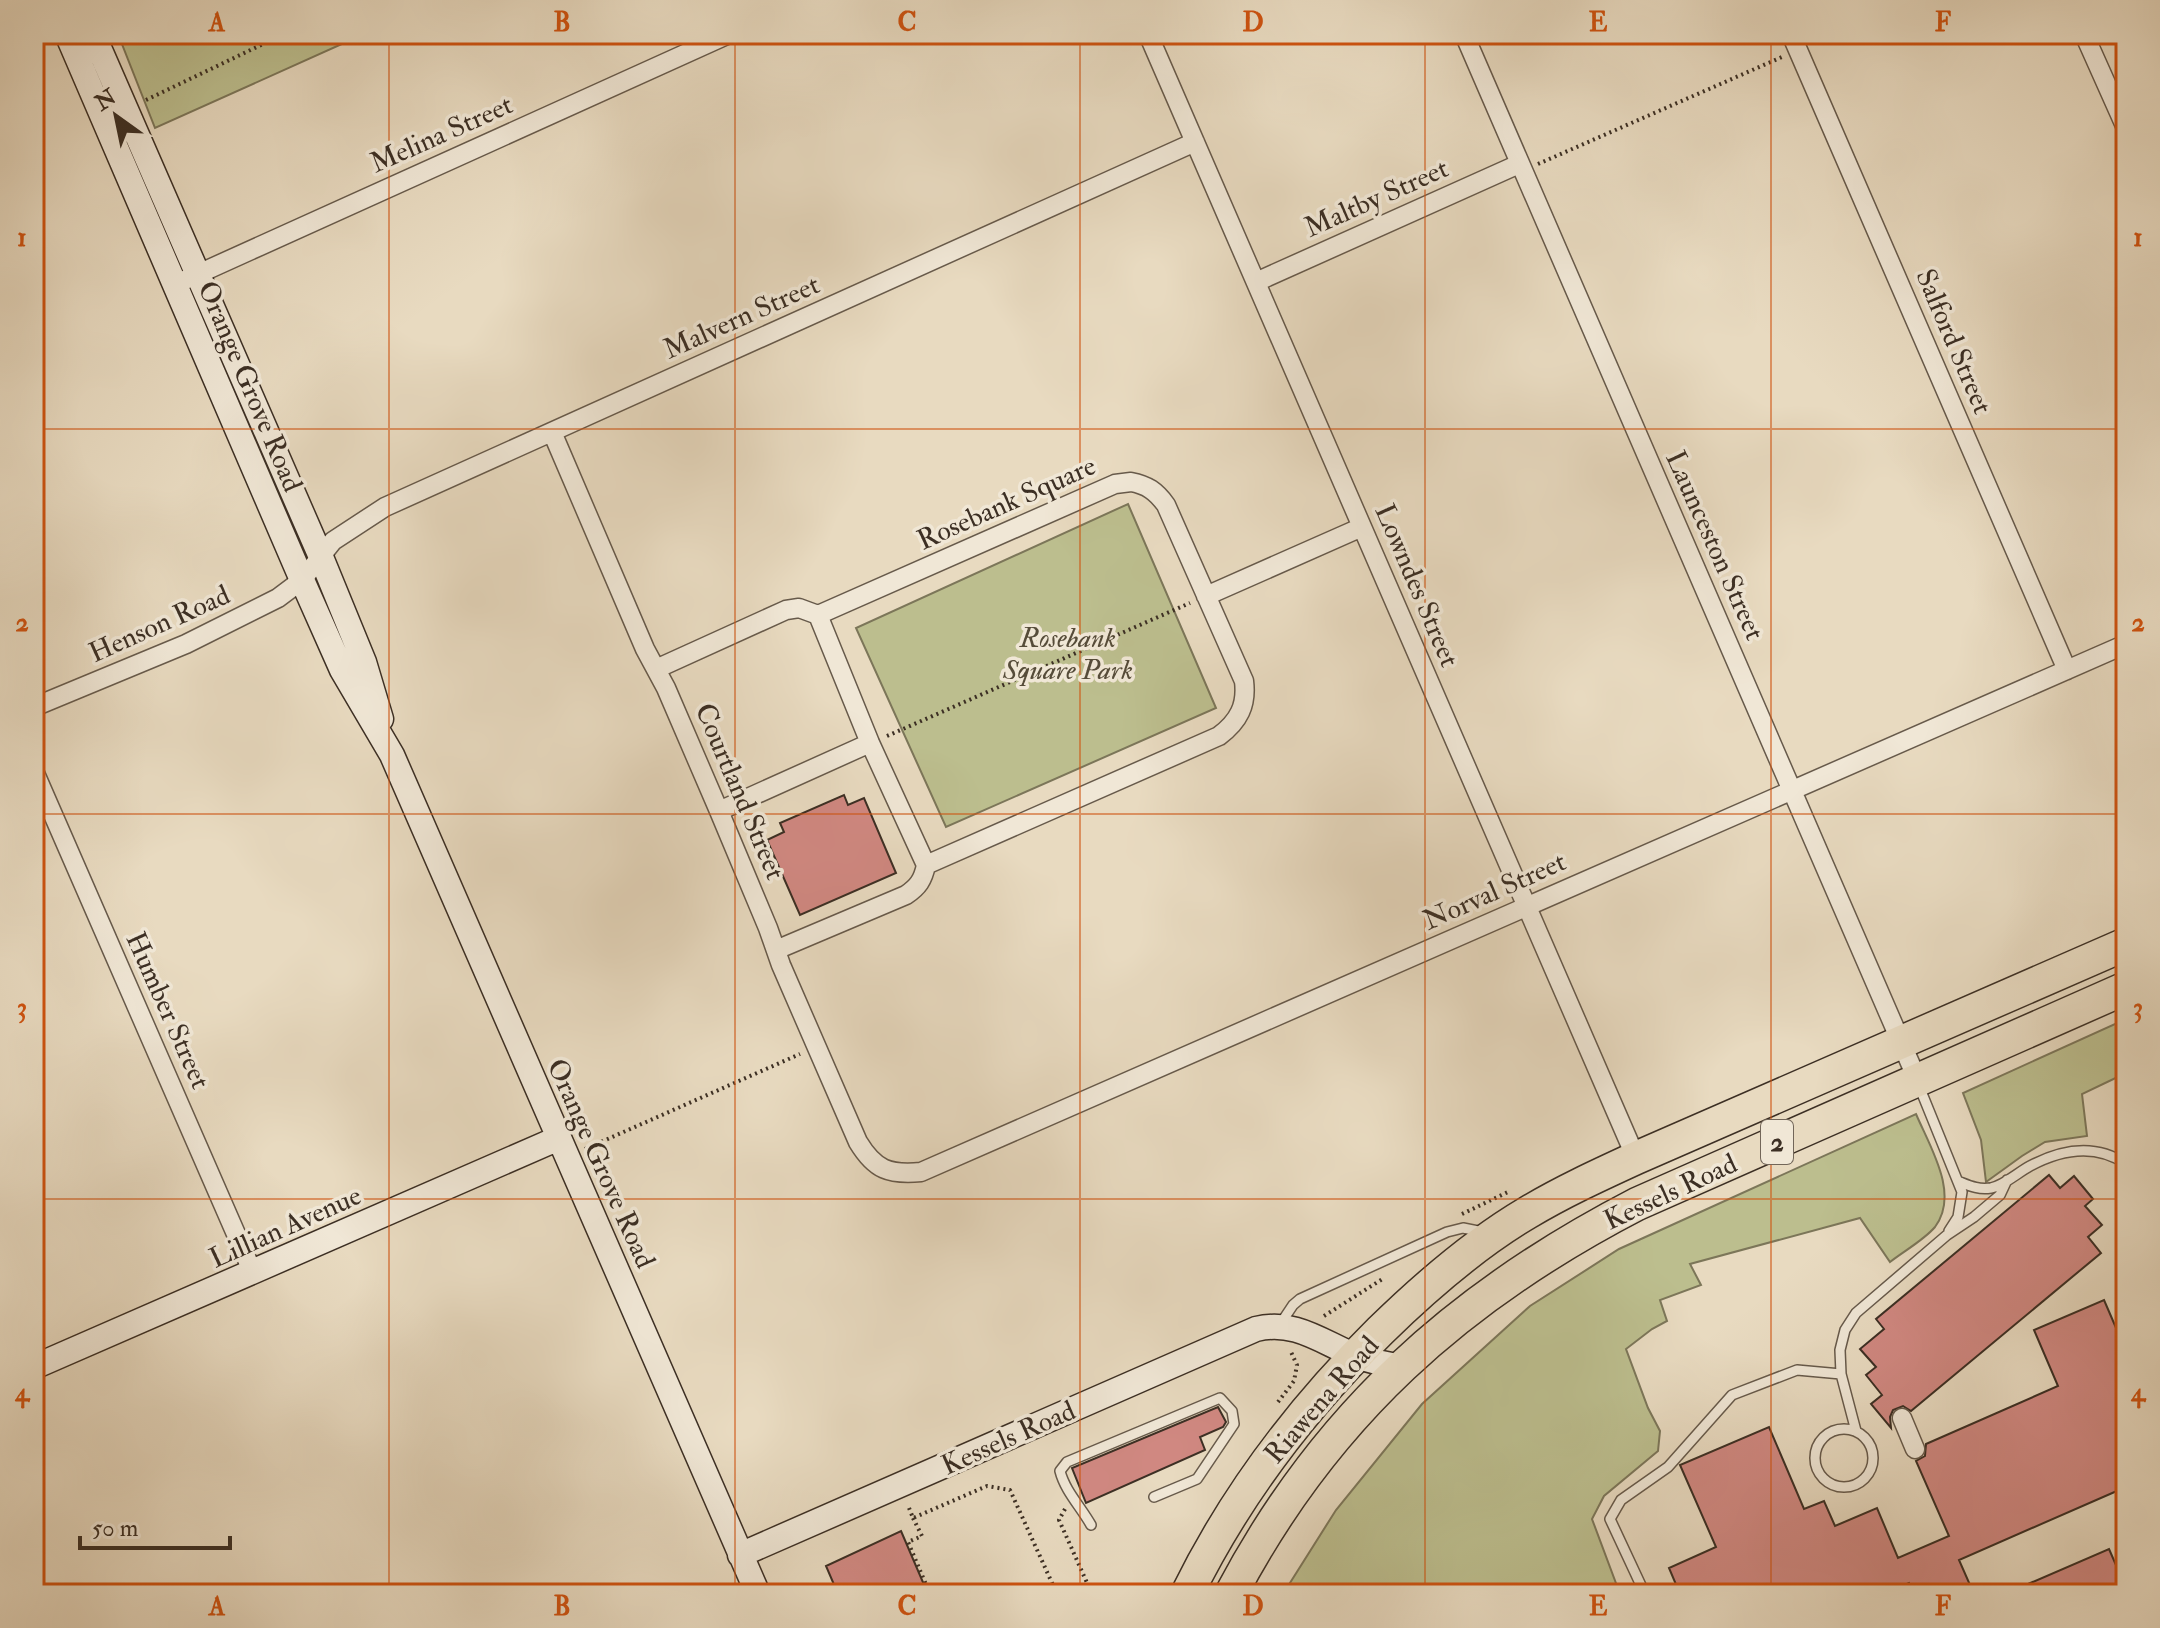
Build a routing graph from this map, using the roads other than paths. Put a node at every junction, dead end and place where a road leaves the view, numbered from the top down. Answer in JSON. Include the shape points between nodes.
{"nodes":[{"id":1,"x":67,"y":34,"type":"edge"},
{"id":2,"x":93,"y":34,"type":"edge"},
{"id":3,"x":729,"y":34,"type":"edge"},
{"id":4,"x":1148,"y":34,"type":"edge"},
{"id":5,"x":1464,"y":34,"type":"edge"},
{"id":6,"x":2084,"y":34,"type":"edge"},
{"id":7,"x":1795,"y":42,"type":"edge"},
{"id":8,"x":2126,"y":128,"type":"edge"},
{"id":9,"x":1195,"y":142,"type":"junction"},
{"id":10,"x":1519,"y":164,"type":"junction"},
{"id":11,"x":186,"y":279,"type":"junction"},
{"id":12,"x":1256,"y":282,"type":"junction"},
{"id":13,"x":552,"y":432,"type":"junction"},
{"id":14,"x":1362,"y":527,"type":"junction"},
{"id":15,"x":321,"y":557,"type":"junction"},
{"id":16,"x":302,"y":580,"type":"junction"},
{"id":17,"x":1206,"y":596,"type":"junction"},
{"id":18,"x":818,"y":615,"type":"junction"},
{"id":19,"x":2126,"y":644,"type":"edge"},
{"id":20,"x":656,"y":669,"type":"junction"},
{"id":21,"x":2067,"y":670,"type":"junction"},
{"id":22,"x":34,"y":707,"type":"edge"},
{"id":23,"x":870,"y":743,"type":"junction"},
{"id":24,"x":392,"y":755,"type":"junction"},
{"id":25,"x":34,"y":771,"type":"edge"},
{"id":26,"x":1792,"y":790,"type":"junction"},
{"id":27,"x":719,"y":811,"type":"junction"},
{"id":28,"x":926,"y":865,"type":"junction"},
{"id":29,"x":1526,"y":907,"type":"junction"},
{"id":30,"x":2126,"y":944,"type":"edge"},
{"id":31,"x":776,"y":950,"type":"junction"},
{"id":32,"x":2126,"y":988,"type":"edge"},
{"id":33,"x":1902,"y":1043,"type":"junction"},
{"id":34,"x":1917,"y":1079,"type":"junction"},
{"id":35,"x":563,"y":1147,"type":"junction"},
{"id":36,"x":1636,"y":1158,"type":"junction"},
{"id":37,"x":2126,"y":1164,"type":"edge"},
{"id":38,"x":881,"y":1169,"type":"joint"},
{"id":39,"x":2007,"y":1180,"type":"junction"},
{"id":40,"x":1960,"y":1182,"type":"junction"},
{"id":41,"x":1493,"y":1235,"type":"junction"},
{"id":42,"x":1947,"y":1235,"type":"junction"},
{"id":43,"x":253,"y":1273,"type":"junction"},
{"id":44,"x":1279,"y":1326,"type":"junction"},
{"id":45,"x":1354,"y":1356,"type":"junction"},
{"id":46,"x":34,"y":1367,"type":"edge"},
{"id":47,"x":1399,"y":1367,"type":"junction"},
{"id":48,"x":1841,"y":1374,"type":"junction"},
{"id":49,"x":1902,"y":1418,"type":"dead end"},
{"id":50,"x":1856,"y":1431,"type":"junction"},
{"id":51,"x":1915,"y":1449,"type":"dead end"},
{"id":52,"x":1154,"y":1497,"type":"dead end"},
{"id":53,"x":1091,"y":1525,"type":"dead end"},
{"id":54,"x":740,"y":1555,"type":"junction"},
{"id":55,"x":758,"y":1594,"type":"edge"},
{"id":56,"x":1187,"y":1594,"type":"edge"},
{"id":57,"x":1231,"y":1594,"type":"edge"},
{"id":58,"x":1645,"y":1594,"type":"edge"}],
"edges":[{"from":1,"to":11,"type":"main road","name":"Orange Grove Road"},
{"from":2,"to":11,"type":"main road","name":"Orange Grove Road"},
{"from":3,"to":11,"type":"street","name":"Melina Street"},
{"from":4,"to":9,"type":"street","name":"Lowndes Street"},
{"from":5,"to":10,"type":"street","name":"Launceston Street"},
{"from":6,"to":8,"type":"street"},
{"from":7,"to":21,"type":"street","name":"Salford Street"},
{"from":9,"to":12,"type":"street","name":"Lowndes Street"},
{"from":9,"to":13,"type":"street","name":"Malvern Street"},
{"from":10,"to":12,"type":"street","name":"Maltby Street"},
{"from":10,"to":26,"type":"street","name":"Launceston Street"},
{"from":11,"to":15,"type":"main road","name":"Orange Grove Road"},
{"from":11,"to":16,"type":"main road","name":"Orange Grove Road"},
{"from":12,"to":14,"type":"street","name":"Lowndes Street"},
{"from":13,"to":15,"type":"street","name":"Malvern Street","via":[[385,507],[340,535]]},
{"from":13,"to":20,"type":"street","name":"Courtland Street"},
{"from":14,"to":17,"type":"street"},
{"from":14,"to":29,"type":"street","name":"Lowndes Street"},
{"from":15,"to":16,"type":"street","name":"Henson Road"},
{"from":15,"to":24,"type":"main road","name":"Orange Grove Road","via":[[364,662]]},
{"from":16,"to":22,"type":"street","name":"Henson Road","via":[[227,625]]},
{"from":16,"to":24,"type":"main road","name":"Orange Grove Road","via":[[342,670]]},
{"from":17,"to":18,"type":"street","name":"Rosebank Square","via":[[1166,505],[1157,493],[1131,482],[1115,484]]},
{"from":17,"to":28,"type":"street","name":"Rosebank Square","via":[[1244,681],[1241,714],[1230,728]]},
{"from":18,"to":20,"type":"street","name":"Rosebank Square","via":[[786,610]]},
{"from":18,"to":23,"type":"street"},
{"from":19,"to":21,"type":"street","name":"Norval Street"},
{"from":20,"to":27,"type":"street","name":"Courtland Street"},
{"from":21,"to":26,"type":"street","name":"Norval Street"},
{"from":23,"to":27,"type":"street"},
{"from":23,"to":28,"type":"street"},
{"from":24,"to":35,"type":"main road","name":"Orange Grove Road"},
{"from":25,"to":43,"type":"street","name":"Humber Street"},
{"from":26,"to":29,"type":"street","name":"Norval Street"},
{"from":26,"to":33,"type":"street","name":"Launceston Street"},
{"from":27,"to":31,"type":"street","name":"Courtland Street"},
{"from":28,"to":31,"type":"street","via":[[917,888],[906,895]]},
{"from":29,"to":36,"type":"street","name":"Lowndes Street"},
{"from":29,"to":38,"type":"street","name":"Norval Street","via":[[921,1172]]},
{"from":30,"to":33,"type":"highway","name":"Kessels Road","number":"2"},
{"from":31,"to":38,"type":"street","name":"Courtland Street","via":[[858,1142]]},
{"from":32,"to":34,"type":"highway","name":"Kessels Road","number":"2"},
{"from":33,"to":34,"type":"street","name":"Launceston Street"},
{"from":33,"to":36,"type":"highway","name":"Kessels Road","number":"2"},
{"from":34,"to":40,"type":"lane"},
{"from":34,"to":47,"type":"highway","name":"Kessels Road","number":"2","via":[[1583,1232],[1483,1297]]},
{"from":35,"to":43,"type":"main road","name":"Lillian Avenue"},
{"from":35,"to":54,"type":"main road","name":"Orange Grove Road"},
{"from":36,"to":41,"type":"highway","name":"Kessels Road","number":"2"},
{"from":37,"to":39,"type":"lane","via":[[2109,1153],[2080,1150],[2031,1165]]},
{"from":39,"to":40,"type":"lane","via":[[1987,1189]]},
{"from":39,"to":42,"type":"lane","via":[[2000,1195]]},
{"from":40,"to":42,"type":"lane","via":[[1958,1217]]},
{"from":41,"to":44,"type":"lane","via":[[1467,1228],[1447,1232],[1300,1299]]},
{"from":41,"to":45,"type":"highway","name":"Riawena Road","number":"2"},
{"from":42,"to":48,"type":"lane","via":[[1856,1313],[1840,1350]]},
{"from":43,"to":46,"type":"main road","name":"Lillian Avenue"},
{"from":44,"to":45,"type":"main road","name":"Kessels Road","via":[[1308,1333]]},
{"from":44,"to":54,"type":"main road","name":"Kessels Road","via":[[1244,1333]]},
{"from":45,"to":47,"type":"main road","name":"Kessels Road"},
{"from":45,"to":56,"type":"highway","name":"Riawena Road","number":"2","via":[[1263,1463]]},
{"from":47,"to":57,"type":"highway","name":"Riawena Road","number":"2","via":[[1297,1487]]},
{"from":48,"to":50,"type":"lane"},
{"from":48,"to":58,"type":"lane","via":[[1797,1370],[1732,1395],[1668,1467],[1621,1500],[1610,1519]]},
{"from":49,"to":51,"type":"street"},
{"from":50,"to":50,"type":"lane","via":[[1873,1455],[1868,1474],[1852,1486],[1832,1485],[1819,1473],[1818,1446],[1838,1429]]},
{"from":52,"to":53,"type":"lane","via":[[1197,1479],[1234,1424],[1232,1411],[1220,1398],[1067,1462],[1060,1471],[1064,1486]]},
{"from":54,"to":55,"type":"main road","name":"Orange Grove Road"}]}
